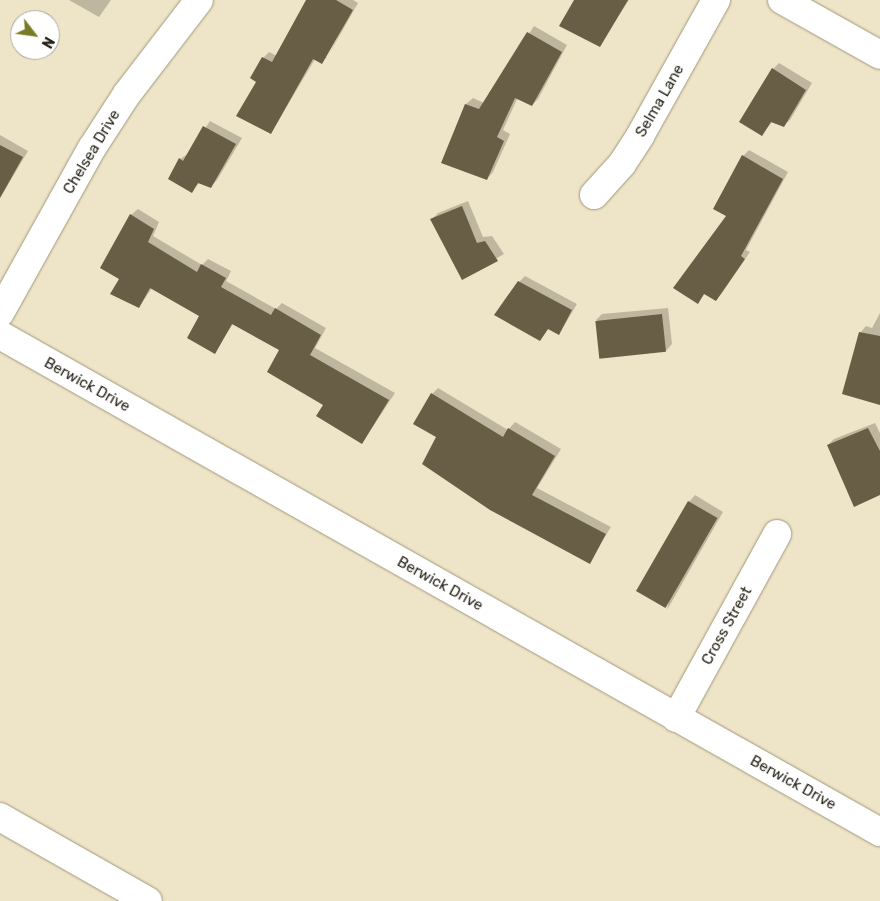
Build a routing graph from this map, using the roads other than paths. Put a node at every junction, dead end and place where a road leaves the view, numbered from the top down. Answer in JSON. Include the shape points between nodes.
{"nodes":[{"id":1,"x":199,"y":0,"type":"edge"},
{"id":2,"x":716,"y":0,"type":"edge"},
{"id":3,"x":782,"y":0,"type":"edge"},
{"id":4,"x":880,"y":55,"type":"edge"},
{"id":5,"x":594,"y":195,"type":"dead end"},
{"id":6,"x":0,"y":313,"type":"edge"},
{"id":7,"x":0,"y":335,"type":"edge"},
{"id":8,"x":777,"y":534,"type":"dead end"},
{"id":9,"x":676,"y":718,"type":"junction"},
{"id":10,"x":0,"y":817,"type":"edge"},
{"id":11,"x":880,"y":832,"type":"edge"},
{"id":12,"x":148,"y":901,"type":"edge"}],
"edges":[{"from":1,"to":6,"type":"street","name":"Chelsea Drive","via":[[127,94],[92,148]]},
{"from":2,"to":5,"type":"street","name":"Selma Lane","via":[[640,136],[622,164]]},
{"from":3,"to":4,"type":"street"},
{"from":7,"to":9,"type":"street","name":"Berwick Drive"},
{"from":8,"to":9,"type":"street","name":"Cross Street"},
{"from":9,"to":11,"type":"street","name":"Berwick Drive"},
{"from":10,"to":12,"type":"street"}]}
